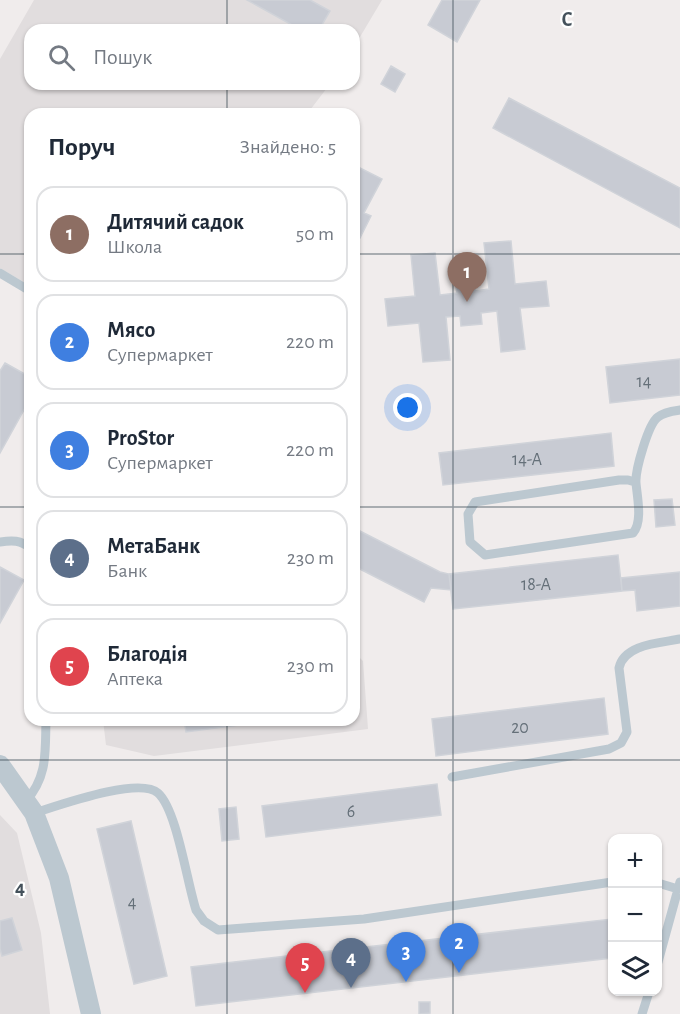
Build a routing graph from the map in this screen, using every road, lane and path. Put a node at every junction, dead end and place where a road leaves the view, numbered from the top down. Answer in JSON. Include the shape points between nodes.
{"nodes":[{"id":1,"x":0,"y":273,"type":"edge"},
{"id":2,"x":24,"y":287,"type":"edge"},
{"id":3,"x":680,"y":410,"type":"edge"},
{"id":4,"x":635,"y":482,"type":"junction"},
{"id":5,"x":0,"y":542,"type":"edge"},
{"id":6,"x":24,"y":545,"type":"edge"},
{"id":7,"x":680,"y":639,"type":"edge"},
{"id":8,"x":46,"y":726,"type":"edge"},
{"id":9,"x":0,"y":765,"type":"edge"},
{"id":10,"x":452,"y":777,"type":"dead end"},
{"id":11,"x":30,"y":807,"type":"junction"},
{"id":12,"x":608,"y":883,"type":"edge"},
{"id":13,"x":662,"y":883,"type":"edge"},
{"id":14,"x":679,"y":885,"type":"edge"},
{"id":15,"x":662,"y":944,"type":"edge"},
{"id":16,"x":648,"y":996,"type":"edge"},
{"id":17,"x":91,"y":1014,"type":"edge"},
{"id":18,"x":642,"y":1014,"type":"edge"}],
"edges":[{"from":1,"to":2,"type":"lane"},
{"from":3,"to":4,"type":"lane","via":[[659,416],[653,422]]},
{"from":4,"to":4,"type":"lane","via":[[637,527],[630,534],[485,555],[470,542],[468,514],[475,502],[619,480]]},
{"from":5,"to":6,"type":"lane","via":[[12,540]]},
{"from":7,"to":10,"type":"lane","via":[[642,647],[620,661],[627,732],[621,743],[609,749]]},
{"from":8,"to":11,"type":"lane","via":[[45,759]]},
{"from":9,"to":11,"type":"street"},
{"from":11,"to":12,"type":"lane","via":[[125,789],[151,789],[158,793],[177,833],[196,910],[218,930],[364,919]]},
{"from":11,"to":17,"type":"street","via":[[59,878]]},
{"from":13,"to":14,"type":"lane"},
{"from":14,"to":15,"type":"lane"},
{"from":16,"to":18,"type":"lane"}]}
